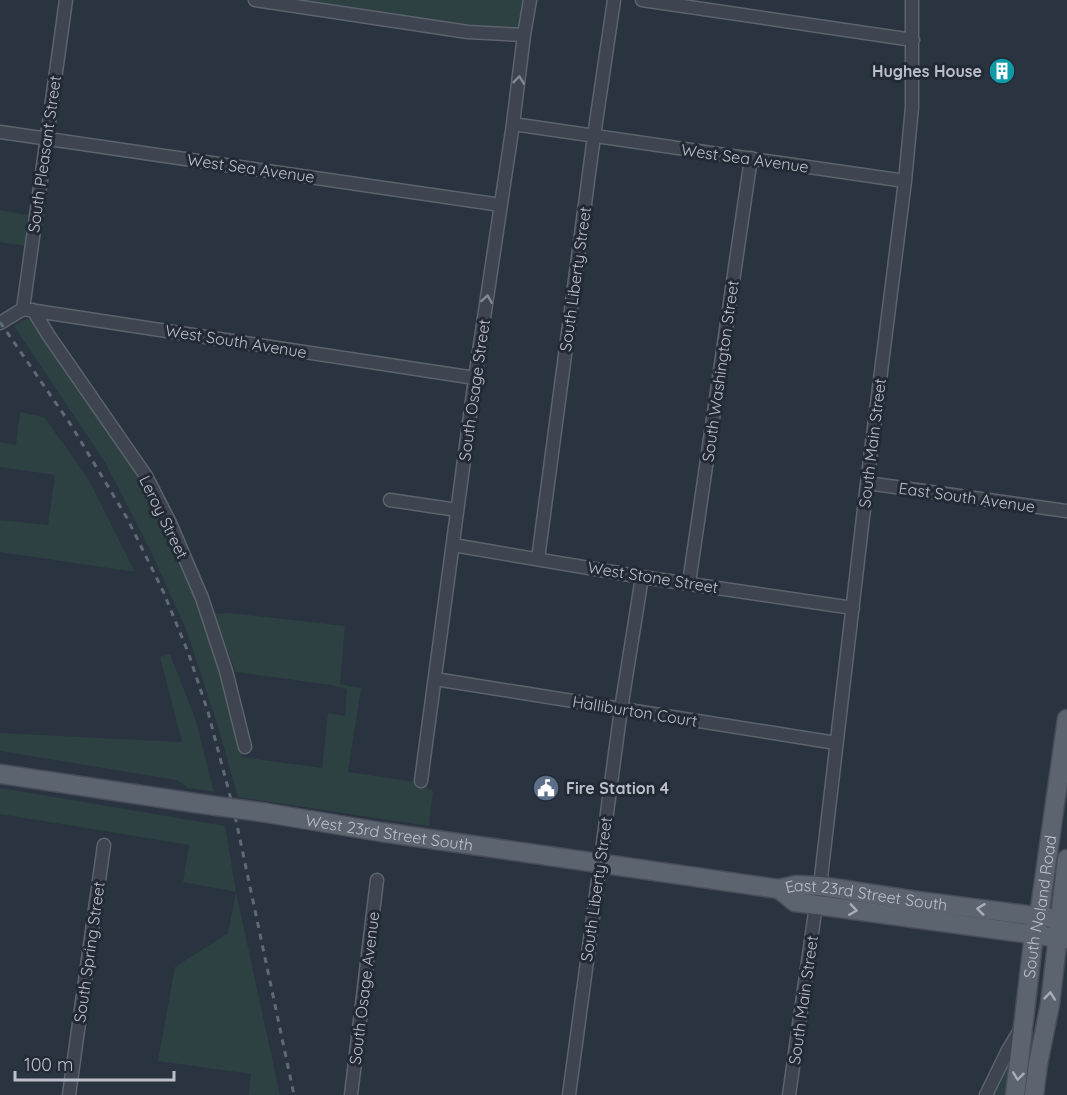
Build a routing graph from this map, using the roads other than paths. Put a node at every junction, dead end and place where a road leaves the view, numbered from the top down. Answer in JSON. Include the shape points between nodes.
{"nodes":[{"id":1,"x":66,"y":0,"type":"edge"},
{"id":2,"x":255,"y":0,"type":"edge"},
{"id":3,"x":530,"y":0,"type":"edge"},
{"id":4,"x":614,"y":0,"type":"edge"},
{"id":5,"x":642,"y":0,"type":"edge"},
{"id":6,"x":912,"y":0,"type":"edge"},
{"id":7,"x":524,"y":35,"type":"junction"},
{"id":8,"x":913,"y":40,"type":"junction"},
{"id":9,"x":513,"y":124,"type":"junction"},
{"id":10,"x":0,"y":132,"type":"edge"},
{"id":11,"x":594,"y":136,"type":"junction"},
{"id":12,"x":46,"y":139,"type":"junction"},
{"id":13,"x":752,"y":158,"type":"junction"},
{"id":14,"x":905,"y":181,"type":"junction"},
{"id":15,"x":501,"y":205,"type":"junction"},
{"id":16,"x":28,"y":310,"type":"junction"},
{"id":17,"x":0,"y":323,"type":"edge"},
{"id":18,"x":475,"y":378,"type":"junction"},
{"id":19,"x":867,"y":483,"type":"junction"},
{"id":20,"x":390,"y":500,"type":"dead end"},
{"id":21,"x":457,"y":510,"type":"junction"},
{"id":22,"x":1067,"y":512,"type":"edge"},
{"id":23,"x":453,"y":543,"type":"junction"},
{"id":24,"x":538,"y":559,"type":"junction"},
{"id":25,"x":642,"y":577,"type":"junction"},
{"id":26,"x":689,"y":583,"type":"junction"},
{"id":27,"x":853,"y":608,"type":"junction"},
{"id":28,"x":435,"y":679,"type":"junction"},
{"id":29,"x":621,"y":708,"type":"junction"},
{"id":30,"x":1067,"y":719,"type":"edge"},
{"id":31,"x":836,"y":743,"type":"junction"},
{"id":32,"x":245,"y":747,"type":"dead end"},
{"id":33,"x":0,"y":774,"type":"edge"},
{"id":34,"x":421,"y":782,"type":"dead end"},
{"id":35,"x":104,"y":845,"type":"dead end"},
{"id":36,"x":1067,"y":859,"type":"edge"},
{"id":37,"x":600,"y":864,"type":"junction"},
{"id":38,"x":377,"y":880,"type":"dead end"},
{"id":39,"x":819,"y":886,"type":"junction"},
{"id":40,"x":779,"y":889,"type":"junction"},
{"id":41,"x":816,"y":904,"type":"junction"},
{"id":42,"x":1039,"y":916,"type":"junction"},
{"id":43,"x":1063,"y":929,"type":"edge"},
{"id":44,"x":1034,"y":934,"type":"junction"},
{"id":45,"x":1024,"y":1024,"type":"junction"},
{"id":46,"x":69,"y":1095,"type":"edge"},
{"id":47,"x":351,"y":1095,"type":"edge"},
{"id":48,"x":569,"y":1095,"type":"edge"},
{"id":49,"x":789,"y":1095,"type":"edge"},
{"id":50,"x":986,"y":1095,"type":"edge"},
{"id":51,"x":1016,"y":1095,"type":"edge"},
{"id":52,"x":1034,"y":1095,"type":"edge"}],
"edges":[{"from":1,"to":12,"type":"street","name":"South Pleasant Street"},
{"from":2,"to":7,"type":"street","via":[[468,32]]},
{"from":3,"to":7,"type":"street","name":"South Osage Street"},
{"from":4,"to":11,"type":"street","name":"South Liberty Street"},
{"from":5,"to":8,"type":"street"},
{"from":6,"to":8,"type":"street","name":"South Main Street"},
{"from":9,"to":7,"type":"street","name":"South Osage Street","one_way":true},
{"from":8,"to":14,"type":"street","name":"South Main Street"},
{"from":9,"to":11,"type":"street","name":"West Sea Avenue"},
{"from":9,"to":15,"type":"street","name":"South Osage Street"},
{"from":10,"to":12,"type":"street","name":"West Sea Avenue"},
{"from":11,"to":13,"type":"street","name":"West Sea Avenue"},
{"from":11,"to":24,"type":"street","name":"South Liberty Street"},
{"from":12,"to":15,"type":"street","name":"West Sea Avenue"},
{"from":12,"to":16,"type":"street","name":"South Pleasant Street"},
{"from":13,"to":14,"type":"street","name":"West Sea Avenue"},
{"from":13,"to":26,"type":"street","name":"South Washington Street"},
{"from":14,"to":19,"type":"street","name":"South Main Street"},
{"from":18,"to":15,"type":"street","name":"South Osage Street","one_way":true},
{"from":16,"to":17,"type":"street"},
{"from":16,"to":18,"type":"street","name":"West South Avenue"},
{"from":16,"to":32,"type":"street","name":"Leroy Street","via":[[146,476],[170,523],[202,598]]},
{"from":18,"to":21,"type":"street","name":"South Osage Street"},
{"from":19,"to":22,"type":"street","name":"East South Avenue"},
{"from":19,"to":27,"type":"street","name":"South Main Street"},
{"from":20,"to":21,"type":"street"},
{"from":21,"to":23,"type":"street","name":"South Osage Street"},
{"from":23,"to":24,"type":"street","name":"West Stone Street"},
{"from":23,"to":28,"type":"street","name":"South Osage Street"},
{"from":24,"to":25,"type":"street","name":"West Stone Street"},
{"from":25,"to":26,"type":"street","name":"West Stone Street"},
{"from":25,"to":29,"type":"street","name":"South Liberty Street"},
{"from":26,"to":27,"type":"street","name":"West Stone Street"},
{"from":27,"to":31,"type":"street","name":"South Main Street"},
{"from":28,"to":29,"type":"street","name":"Halliburton Court"},
{"from":28,"to":34,"type":"street","name":"South Osage Street"},
{"from":29,"to":31,"type":"street","name":"Halliburton Court"},
{"from":29,"to":37,"type":"street","name":"South Liberty Street"},
{"from":30,"to":42,"type":"main road","name":"South Noland Road"},
{"from":31,"to":39,"type":"street","name":"South Main Street"},
{"from":33,"to":37,"type":"main road","name":"West 23rd Street South","bridge":true},
{"from":35,"to":46,"type":"street","name":"South Spring Street"},
{"from":36,"to":43,"type":"main road","name":"South Noland Road"},
{"from":37,"to":40,"type":"main road","name":"West 23rd Street South"},
{"from":37,"to":48,"type":"street","name":"South Liberty Street"},
{"from":38,"to":47,"type":"street","name":"South Osage Avenue"},
{"from":39,"to":40,"type":"main road","name":"East 23rd Street South"},
{"from":42,"to":39,"type":"main road","name":"East 23rd Street South","one_way":true},
{"from":40,"to":41,"type":"main road","name":"East 23rd Street South","via":[[795,902]]},
{"from":41,"to":44,"type":"main road","name":"East 23rd Street South","one_way":true},
{"from":41,"to":49,"type":"street","name":"South Main Street"},
{"from":42,"to":43,"type":"main road","name":"East 23rd Street South"},
{"from":42,"to":44,"type":"main road","name":"South Noland Road"},
{"from":43,"to":44,"type":"main road","name":"East 23rd Street South"},
{"from":52,"to":43,"type":"main road","name":"South Noland Road","one_way":true},
{"from":44,"to":45,"type":"main road","name":"South Noland Road"},
{"from":45,"to":50,"type":"street"},
{"from":45,"to":51,"type":"main road","name":"South Noland Road","one_way":true}]}
